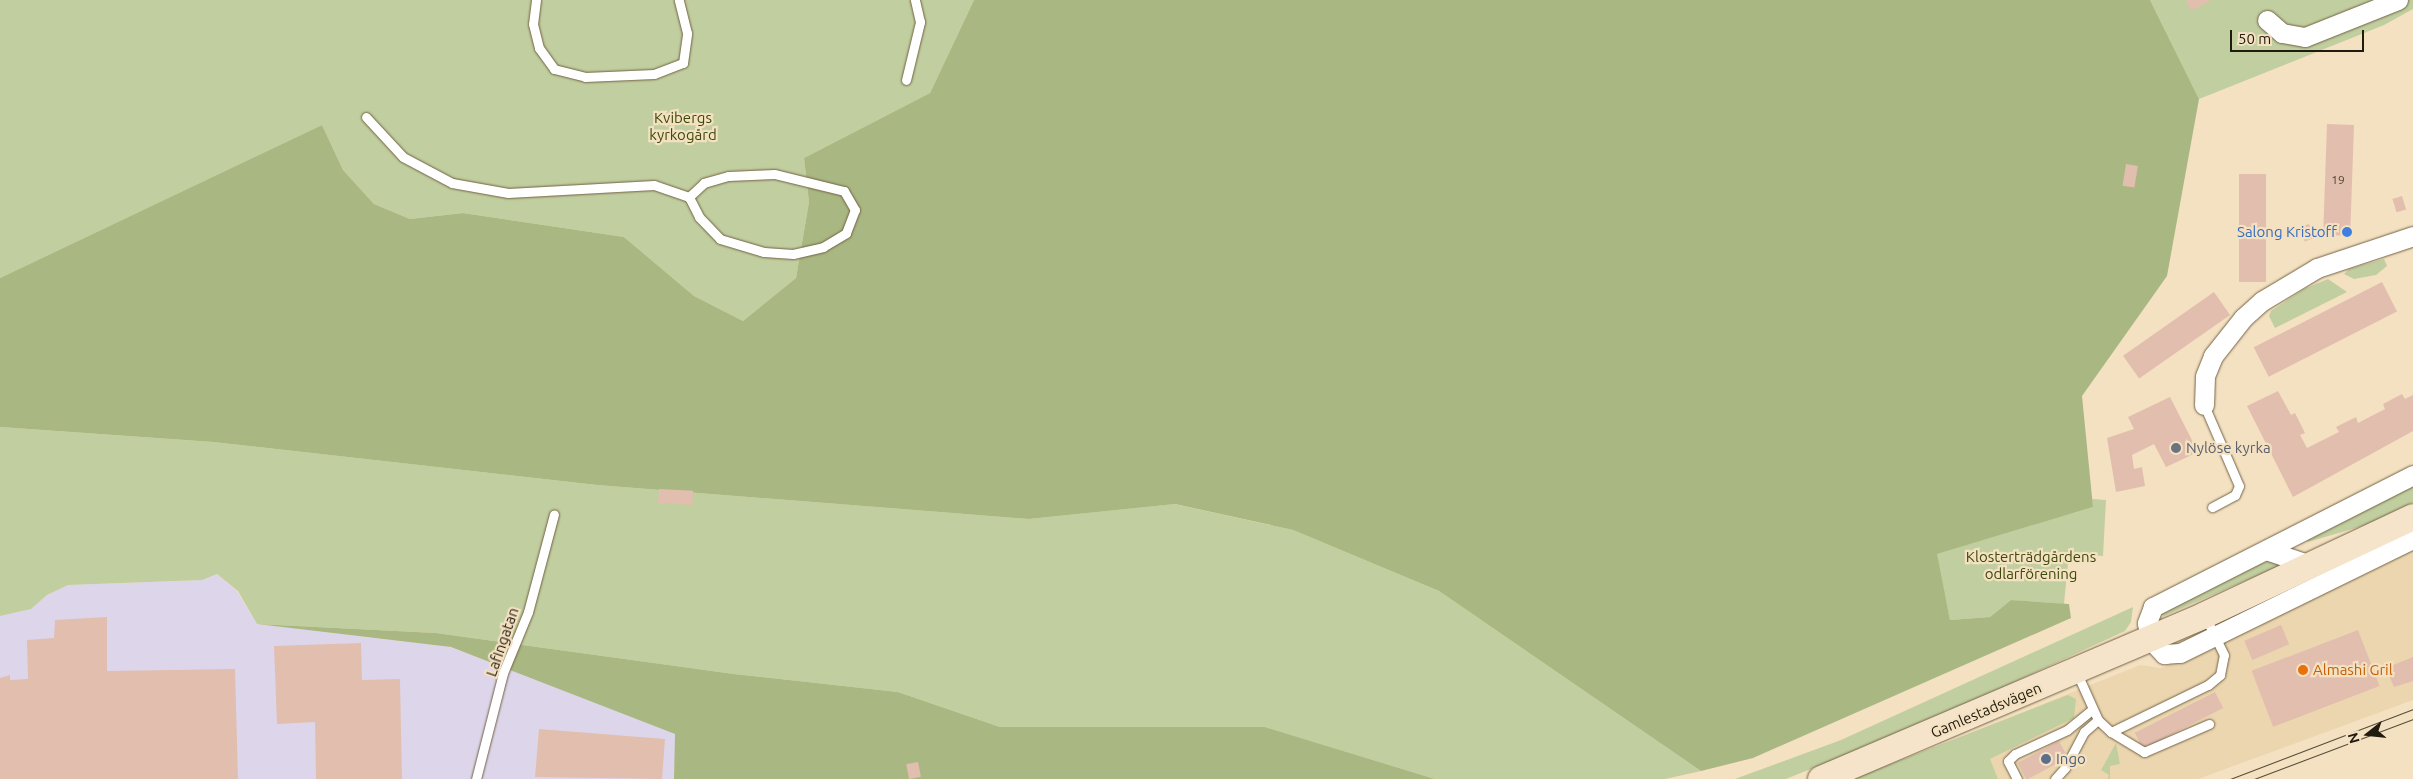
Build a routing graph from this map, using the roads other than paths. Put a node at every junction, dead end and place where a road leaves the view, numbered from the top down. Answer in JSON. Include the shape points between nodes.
{"nodes":[{"id":1,"x":536,"y":0,"type":"edge"},
{"id":2,"x":680,"y":0,"type":"edge"},
{"id":3,"x":915,"y":0,"type":"edge"},
{"id":4,"x":2398,"y":0,"type":"edge"},
{"id":5,"x":2267,"y":20,"type":"dead end"},
{"id":6,"x":906,"y":80,"type":"dead end"},
{"id":7,"x":366,"y":117,"type":"dead end"},
{"id":8,"x":689,"y":197,"type":"junction"},
{"id":9,"x":2413,"y":236,"type":"edge"},
{"id":10,"x":2204,"y":405,"type":"joint"},
{"id":11,"x":2413,"y":475,"type":"edge"},
{"id":12,"x":2212,"y":507,"type":"dead end"},
{"id":13,"x":554,"y":514,"type":"dead end"},
{"id":14,"x":2413,"y":516,"type":"edge"},
{"id":15,"x":2413,"y":539,"type":"edge"},
{"id":16,"x":2266,"y":550,"type":"junction"},
{"id":17,"x":2312,"y":566,"type":"junction"},
{"id":18,"x":2211,"y":625,"type":"junction"},
{"id":19,"x":2150,"y":639,"type":"junction"},
{"id":20,"x":2076,"y":671,"type":"junction"},
{"id":21,"x":2092,"y":710,"type":"junction"},
{"id":22,"x":2098,"y":720,"type":"junction"},
{"id":23,"x":2209,"y":724,"type":"dead end"},
{"id":24,"x":2111,"y":732,"type":"junction"},
{"id":25,"x":476,"y":779,"type":"edge"},
{"id":26,"x":1821,"y":779,"type":"edge"},
{"id":27,"x":2017,"y":779,"type":"edge"},
{"id":28,"x":2055,"y":779,"type":"edge"}],
"edges":[{"from":1,"to":2,"type":"lane","via":[[533,24],[540,48],[554,69],[585,77],[654,74],[683,64],[687,33]]},
{"from":3,"to":6,"type":"lane","via":[[920,22]]},
{"from":4,"to":5,"type":"street","via":[[2305,37],[2282,33]]},
{"from":7,"to":8,"type":"lane","via":[[404,157],[452,183],[508,193],[654,185]]},
{"from":8,"to":8,"type":"lane","via":[[699,217],[720,239],[764,252],[793,254],[823,247],[846,233],[854,210],[844,191],[774,174],[728,176],[704,183]]},
{"from":9,"to":10,"type":"street","via":[[2316,268],[2262,301],[2243,318],[2213,356],[2205,376]]},
{"from":10,"to":12,"type":"lane","via":[[2239,486],[2236,495]]},
{"from":11,"to":16,"type":"street"},
{"from":13,"to":25,"type":"lane","name":"Lafingatan","via":[[528,612],[503,673]]},
{"from":14,"to":17,"type":"street","name":"Gamlestadsvägen"},
{"from":15,"to":18,"type":"street","name":"Gamlestadsvägen"},
{"from":16,"to":17,"type":"street"},
{"from":16,"to":19,"type":"street","via":[[2153,607],[2146,623]]},
{"from":17,"to":18,"type":"street","name":"Gamlestadsvägen"},
{"from":18,"to":19,"type":"street","name":"Gamlestadsvägen"},
{"from":18,"to":24,"type":"lane","via":[[2224,655],[2220,675],[2208,685]]},
{"from":19,"to":20,"type":"street","name":"Gamlestadsvägen"},
{"from":20,"to":21,"type":"lane"},
{"from":20,"to":26,"type":"street","name":"Gamlestadsvägen"},
{"from":21,"to":22,"type":"lane"},
{"from":21,"to":27,"type":"lane","via":[[2067,730],[2015,754],[2008,761]]},
{"from":22,"to":24,"type":"lane"},
{"from":22,"to":28,"type":"lane","via":[[2084,732],[2066,768]]},
{"from":23,"to":24,"type":"lane","via":[[2144,752]]}]}
